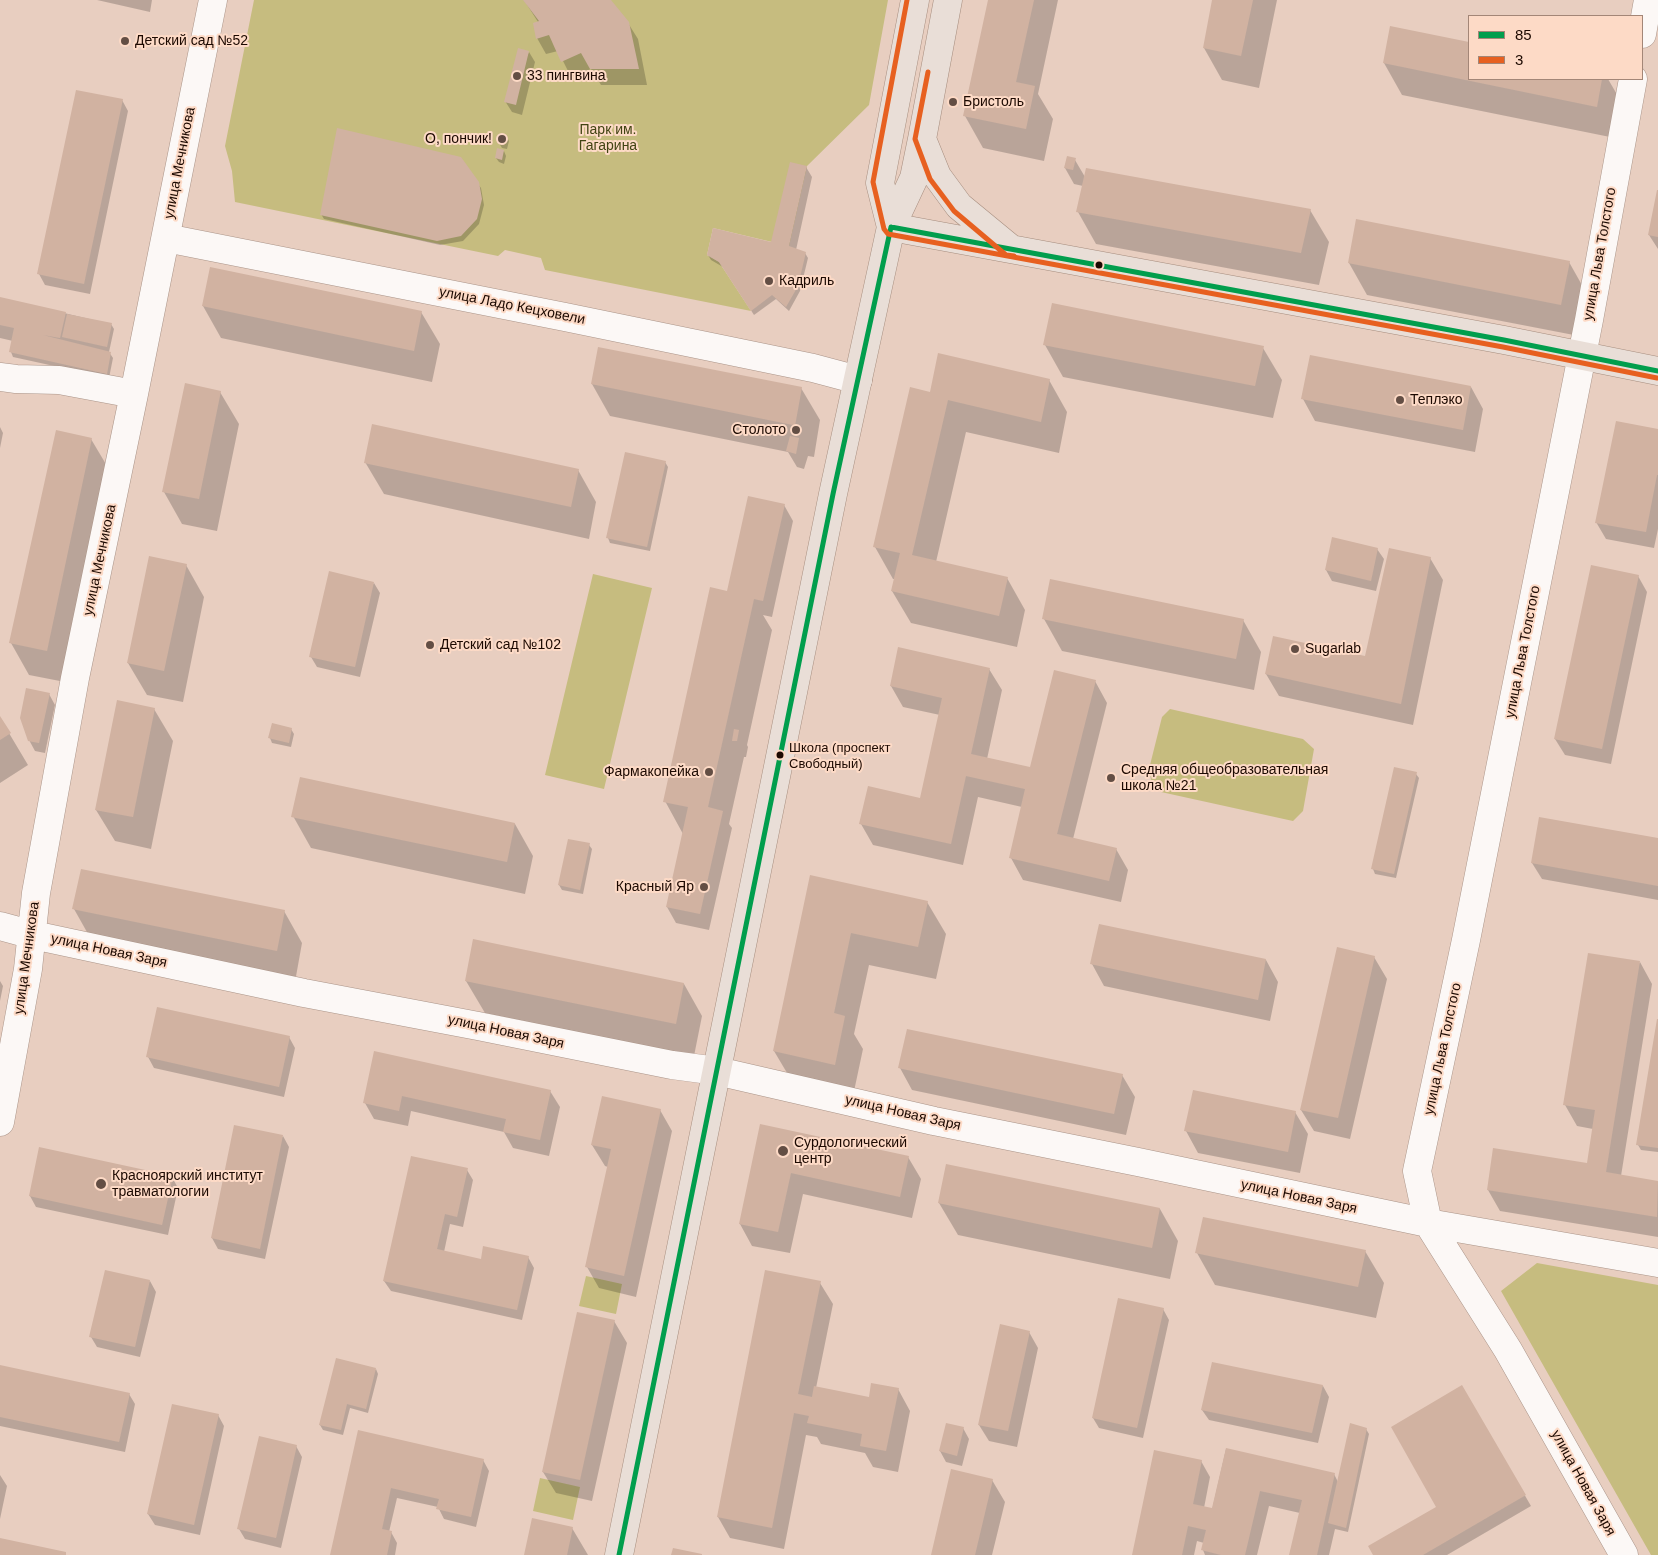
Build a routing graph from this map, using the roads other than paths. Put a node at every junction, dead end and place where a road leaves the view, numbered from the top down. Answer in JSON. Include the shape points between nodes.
{"nodes":[{"id":1,"x":213,"y":0,"type":"edge"},
{"id":2,"x":915,"y":0,"type":"edge"},
{"id":3,"x":948,"y":0,"type":"edge"},
{"id":4,"x":1648,"y":0,"type":"edge"},
{"id":5,"x":1643,"y":28,"type":"edge"},
{"id":6,"x":1633,"y":80,"type":"edge"},
{"id":7,"x":922,"y":139,"type":"junction"},
{"id":8,"x":891,"y":227,"type":"junction"},
{"id":9,"x":166,"y":238,"type":"junction"},
{"id":10,"x":1011,"y":248,"type":"junction"},
{"id":11,"x":1582,"y":356,"type":"junction"},
{"id":12,"x":1658,"y":370,"type":"edge"},
{"id":13,"x":0,"y":377,"type":"edge"},
{"id":14,"x":858,"y":380,"type":"junction"},
{"id":15,"x":134,"y":394,"type":"junction"},
{"id":16,"x":0,"y":926,"type":"edge"},
{"id":17,"x":32,"y":935,"type":"junction"},
{"id":18,"x":716,"y":1071,"type":"junction"},
{"id":19,"x":0,"y":1122,"type":"edge"},
{"id":20,"x":1428,"y":1223,"type":"junction"},
{"id":21,"x":1658,"y":1263,"type":"edge"},
{"id":22,"x":619,"y":1555,"type":"edge"},
{"id":23,"x":1624,"y":1555,"type":"edge"}],
"edges":[{"from":1,"to":9,"type":"street","name":"улица Мечникова"},
{"from":2,"to":8,"type":"main road","via":[[880,183]]},
{"from":3,"to":7,"type":"main road"},
{"from":4,"to":5,"type":"street"},
{"from":6,"to":11,"type":"street","name":"улица Льва Толстого"},
{"from":7,"to":8,"type":"main road","via":[[914,178]]},
{"from":7,"to":10,"type":"main road","via":[[937,176],[959,206]]},
{"from":8,"to":10,"type":"main road"},
{"from":8,"to":14,"type":"main road"},
{"from":9,"to":14,"type":"street","name":"улица Ладо Кецховели","via":[[814,368]]},
{"from":9,"to":15,"type":"street","name":"улица Мечникова"},
{"from":10,"to":11,"type":"main road"},
{"from":11,"to":12,"type":"main road"},
{"from":11,"to":20,"type":"street","name":"улица Льва Толстого","via":[[1417,1171]]},
{"from":13,"to":15,"type":"street","via":[[59,380]]},
{"from":14,"to":18,"type":"main road"},
{"from":15,"to":17,"type":"street","name":"улица Мечникова","via":[[75,678],[36,893]]},
{"from":16,"to":17,"type":"street","name":"улица Новая Заря"},
{"from":17,"to":18,"type":"street","name":"улица Новая Заря","via":[[304,993],[591,1050]]},
{"from":17,"to":19,"type":"street","name":"улица Мечникова"},
{"from":18,"to":20,"type":"street","name":"улица Новая Заря","via":[[934,1121]]},
{"from":18,"to":22,"type":"main road"},
{"from":20,"to":21,"type":"street"},
{"from":20,"to":23,"type":"street","name":"улица Новая Заря","via":[[1508,1350]]}]}
